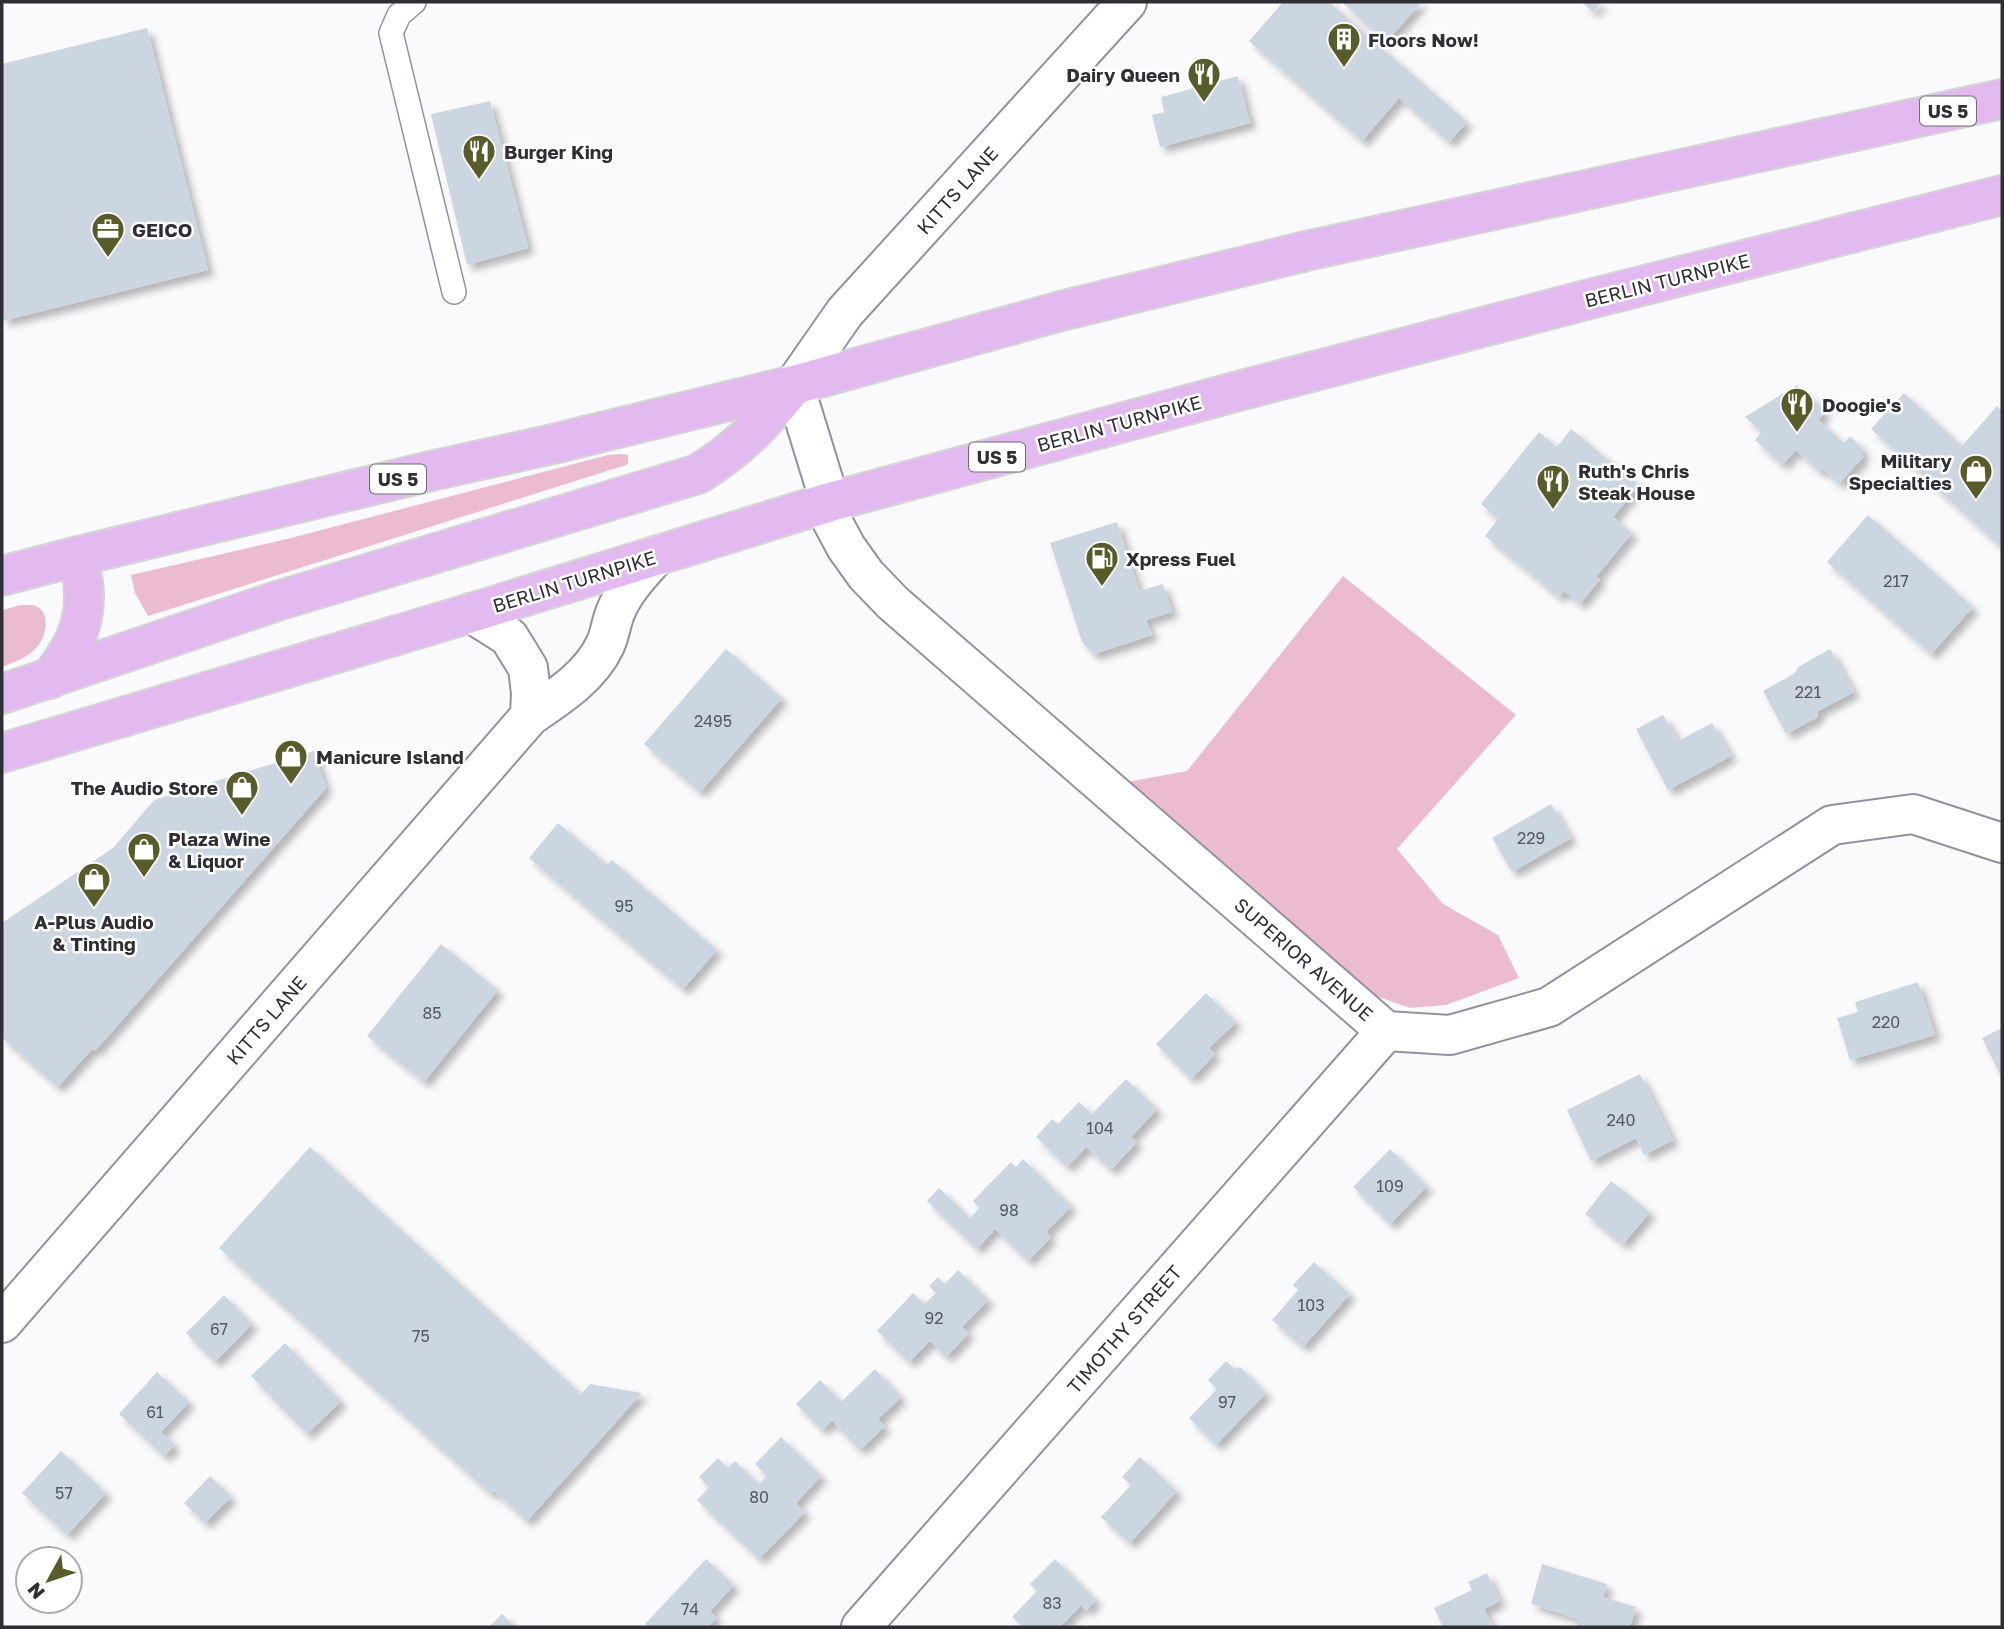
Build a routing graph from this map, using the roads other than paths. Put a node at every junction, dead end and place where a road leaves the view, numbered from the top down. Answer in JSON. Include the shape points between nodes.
{"nodes":[{"id":1,"x":414,"y":2,"type":"edge"},
{"id":2,"x":1127,"y":2,"type":"edge"},
{"id":3,"x":2002,"y":99,"type":"edge"},
{"id":4,"x":2002,"y":195,"type":"edge"},
{"id":5,"x":454,"y":292,"type":"dead end"},
{"id":6,"x":794,"y":384,"type":"junction"},
{"id":7,"x":830,"y":502,"type":"junction"},
{"id":8,"x":78,"y":556,"type":"junction"},
{"id":9,"x":656,"y":556,"type":"junction"},
{"id":10,"x":2,"y":576,"type":"edge"},
{"id":11,"x":471,"y":613,"type":"junction"},
{"id":12,"x":50,"y":679,"type":"junction"},
{"id":13,"x":2,"y":694,"type":"edge"},
{"id":14,"x":530,"y":716,"type":"junction"},
{"id":15,"x":2,"y":753,"type":"edge"},
{"id":16,"x":2002,"y":844,"type":"edge"},
{"id":17,"x":1386,"y":1031,"type":"junction"},
{"id":18,"x":2,"y":1323,"type":"edge"},
{"id":19,"x":861,"y":1627,"type":"edge"}],
"edges":[{"from":1,"to":5,"type":"lane","via":[[391,33]]},
{"from":2,"to":6,"type":"street","name":"KITTS LANE","via":[[845,312]]},
{"from":3,"to":6,"type":"highway","number":"US 5","via":[[1306,251],[1049,314]]},
{"from":4,"to":7,"type":"highway","name":"BERLIN TURNPIKE","number":"US 5","via":[[1240,390]]},
{"from":6,"to":7,"type":"street","name":"SUPERIOR AVENUE"},
{"from":6,"to":8,"type":"highway","number":"US 5"},
{"from":6,"to":12,"type":"highway","via":[[747,438],[698,474],[276,601]]},
{"from":7,"to":9,"type":"highway","name":"BERLIN TURNPIKE","number":"US 5"},
{"from":7,"to":17,"type":"street","name":"SUPERIOR AVENUE","via":[[831,519],[846,547],[893,603]]},
{"from":8,"to":10,"type":"highway","number":"US 5"},
{"from":8,"to":12,"type":"highway","via":[[84,595],[82,625]]},
{"from":9,"to":11,"type":"highway","name":"BERLIN TURNPIKE","number":"US 5"},
{"from":9,"to":14,"type":"street","name":"KITTS LANE","via":[[628,587],[605,645],[587,670]]},
{"from":11,"to":14,"type":"street","via":[[509,637],[528,668]]},
{"from":11,"to":15,"type":"highway","name":"BERLIN TURNPIKE","number":"US 5"},
{"from":12,"to":13,"type":"highway"},
{"from":14,"to":18,"type":"street","name":"KITTS LANE"},
{"from":16,"to":17,"type":"street","name":"SUPERIOR AVENUE","via":[[1913,814],[1832,825],[1549,1007],[1450,1035]]},
{"from":17,"to":19,"type":"street","name":"TIMOTHY STREET"}]}
